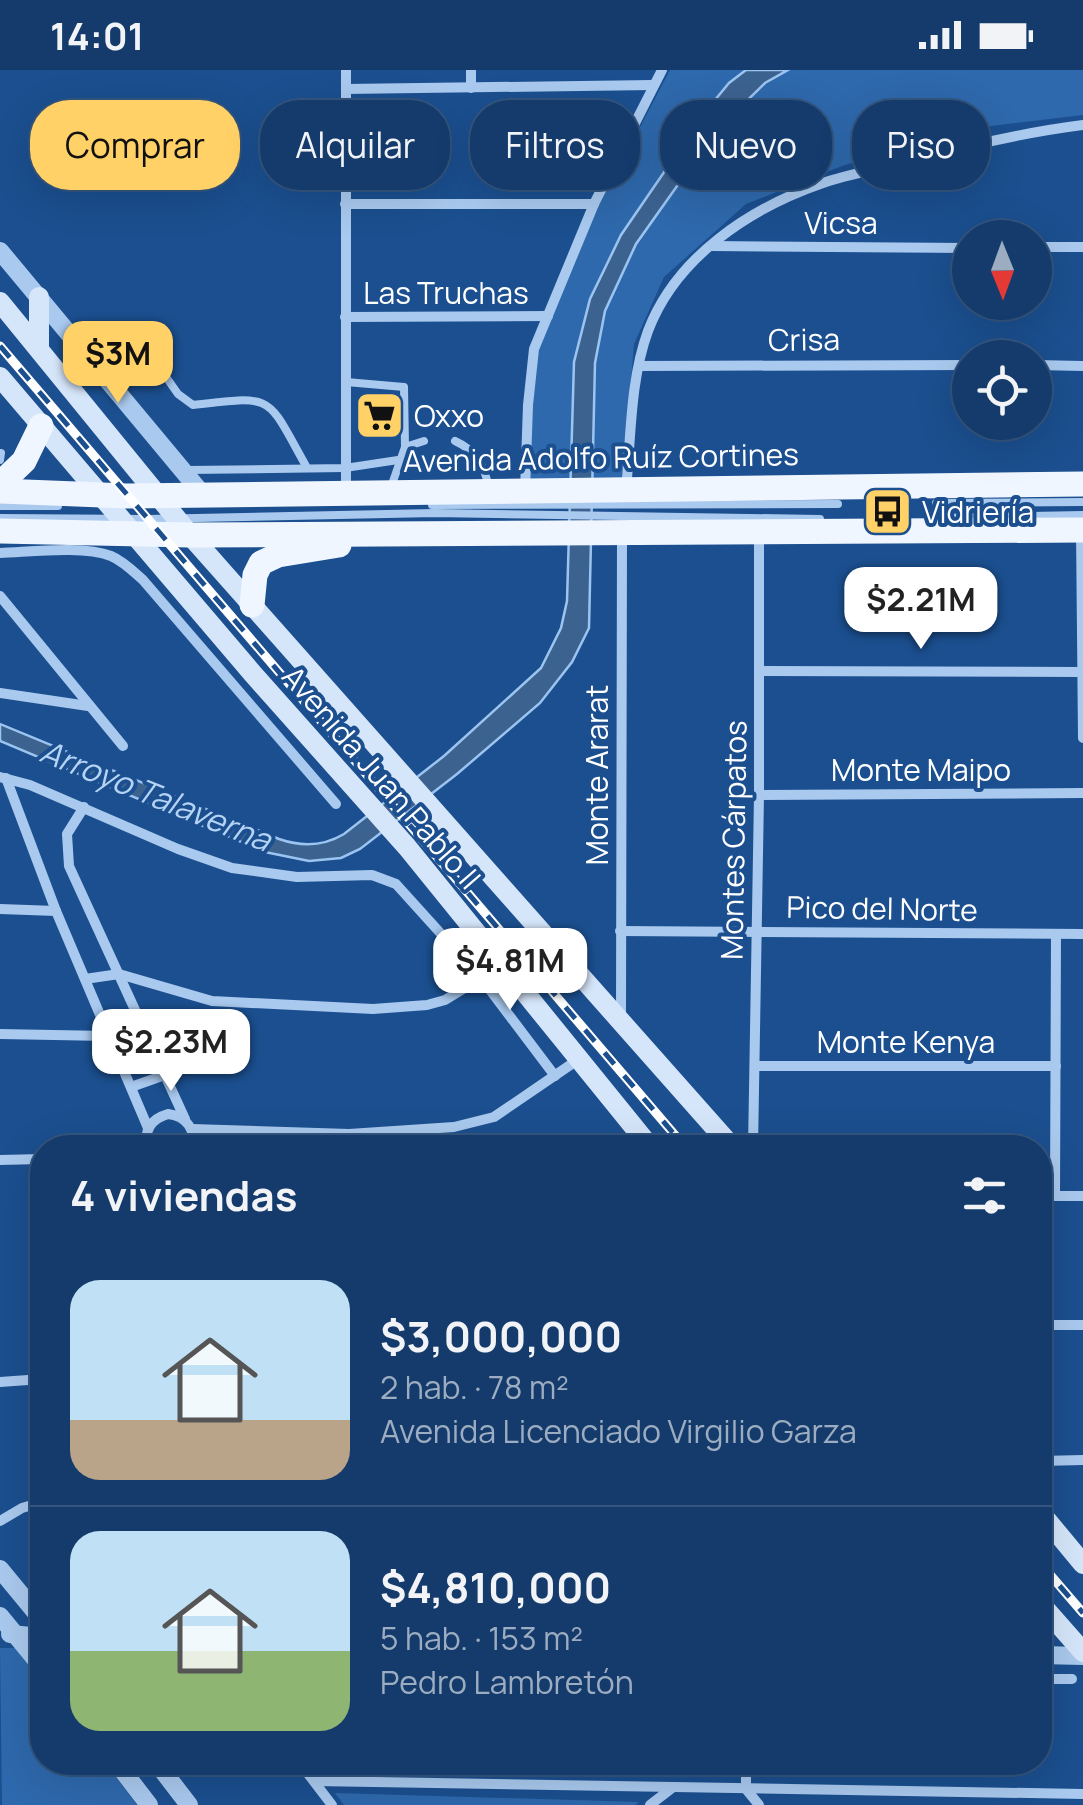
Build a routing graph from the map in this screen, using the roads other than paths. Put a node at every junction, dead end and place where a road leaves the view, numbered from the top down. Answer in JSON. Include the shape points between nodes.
{"nodes":[{"id":1,"x":346,"y":70,"type":"edge"},
{"id":2,"x":471,"y":70,"type":"edge"},
{"id":3,"x":589,"y":70,"type":"edge"},
{"id":4,"x":662,"y":70,"type":"edge"},
{"id":5,"x":589,"y":84,"type":"junction"},
{"id":6,"x":653,"y":85,"type":"junction"},
{"id":7,"x":471,"y":88,"type":"junction"},
{"id":8,"x":346,"y":89,"type":"junction"},
{"id":9,"x":1083,"y":125,"type":"edge"},
{"id":10,"x":344,"y":204,"type":"junction"},
{"id":11,"x":594,"y":204,"type":"junction"},
{"id":12,"x":711,"y":246,"type":"junction"},
{"id":13,"x":1052,"y":247,"type":"edge"},
{"id":14,"x":1083,"y":247,"type":"edge"},
{"id":15,"x":952,"y":248,"type":"edge"},
{"id":16,"x":0,"y":251,"type":"edge"},
{"id":17,"x":39,"y":297,"type":"junction"},
{"id":18,"x":0,"y":302,"type":"edge"},
{"id":19,"x":548,"y":316,"type":"junction"},
{"id":20,"x":345,"y":318,"type":"junction"},
{"id":21,"x":38,"y":348,"type":"junction"},
{"id":22,"x":952,"y":365,"type":"edge"},
{"id":23,"x":1052,"y":365,"type":"edge"},
{"id":24,"x":639,"y":366,"type":"junction"},
{"id":25,"x":1083,"y":366,"type":"edge"},
{"id":26,"x":164,"y":374,"type":"dead end"},
{"id":27,"x":0,"y":378,"type":"edge"},
{"id":28,"x":346,"y":382,"type":"junction"},
{"id":29,"x":41,"y":426,"type":"junction"},
{"id":30,"x":424,"y":441,"type":"dead end"},
{"id":31,"x":455,"y":441,"type":"dead end"},
{"id":32,"x":405,"y":446,"type":"junction"},
{"id":33,"x":398,"y":460,"type":"junction"},
{"id":34,"x":306,"y":466,"type":"junction"},
{"id":35,"x":183,"y":470,"type":"junction"},
{"id":36,"x":2,"y":472,"type":"edge"},
{"id":37,"x":346,"y":481,"type":"junction"},
{"id":38,"x":1083,"y":484,"type":"edge"},
{"id":39,"x":626,"y":491,"type":"junction"},
{"id":40,"x":389,"y":492,"type":"junction"},
{"id":41,"x":490,"y":492,"type":"junction"},
{"id":42,"x":525,"y":492,"type":"junction"},
{"id":43,"x":204,"y":496,"type":"junction"},
{"id":44,"x":1083,"y":502,"type":"edge"},
{"id":45,"x":936,"y":503,"type":"dead end"},
{"id":46,"x":838,"y":504,"type":"dead end"},
{"id":47,"x":0,"y":506,"type":"edge"},
{"id":48,"x":72,"y":506,"type":"dead end"},
{"id":49,"x":110,"y":512,"type":"junction"},
{"id":50,"x":173,"y":513,"type":"junction"},
{"id":51,"x":0,"y":518,"type":"edge"},
{"id":52,"x":936,"y":518,"type":"dead end"},
{"id":53,"x":838,"y":520,"type":"dead end"},
{"id":54,"x":1082,"y":525,"type":"edge"},
{"id":55,"x":0,"y":531,"type":"edge"},
{"id":56,"x":429,"y":532,"type":"junction"},
{"id":57,"x":759,"y":533,"type":"junction"},
{"id":58,"x":622,"y":534,"type":"junction"},
{"id":59,"x":0,"y":553,"type":"edge"},
{"id":60,"x":0,"y":596,"type":"edge"},
{"id":61,"x":252,"y":605,"type":"junction"},
{"id":62,"x":760,"y":671,"type":"junction"},
{"id":63,"x":1082,"y":672,"type":"edge"},
{"id":64,"x":0,"y":693,"type":"edge"},
{"id":65,"x":88,"y":706,"type":"junction"},
{"id":66,"x":1083,"y":738,"type":"edge"},
{"id":67,"x":123,"y":746,"type":"dead end"},
{"id":68,"x":3,"y":778,"type":"edge"},
{"id":69,"x":1083,"y":793,"type":"edge"},
{"id":70,"x":759,"y":795,"type":"junction"},
{"id":71,"x":336,"y":804,"type":"dead end"},
{"id":72,"x":84,"y":807,"type":"junction"},
{"id":73,"x":0,"y":908,"type":"edge"},
{"id":74,"x":56,"y":911,"type":"junction"},
{"id":75,"x":620,"y":931,"type":"junction"},
{"id":76,"x":756,"y":932,"type":"junction"},
{"id":77,"x":1083,"y":934,"type":"edge"},
{"id":78,"x":1056,"y":935,"type":"junction"},
{"id":79,"x":118,"y":974,"type":"junction"},
{"id":80,"x":480,"y":978,"type":"junction"},
{"id":81,"x":85,"y":979,"type":"junction"},
{"id":82,"x":620,"y":1016,"type":"junction"},
{"id":83,"x":0,"y":1034,"type":"edge"},
{"id":84,"x":107,"y":1036,"type":"junction"},
{"id":85,"x":578,"y":1059,"type":"junction"},
{"id":86,"x":756,"y":1066,"type":"junction"},
{"id":87,"x":1056,"y":1066,"type":"junction"},
{"id":88,"x":162,"y":1076,"type":"junction"},
{"id":89,"x":555,"y":1076,"type":"junction"},
{"id":90,"x":131,"y":1087,"type":"junction"},
{"id":91,"x":188,"y":1124,"type":"junction"},
{"id":92,"x":148,"y":1128,"type":"junction"},
{"id":93,"x":148,"y":1135,"type":"edge"},
{"id":94,"x":191,"y":1135,"type":"edge"},
{"id":95,"x":640,"y":1135,"type":"edge"},
{"id":96,"x":723,"y":1135,"type":"edge"},
{"id":97,"x":753,"y":1135,"type":"edge"},
{"id":98,"x":30,"y":1159,"type":"edge"},
{"id":99,"x":0,"y":1160,"type":"edge"},
{"id":100,"x":1055,"y":1196,"type":"joint"},
{"id":101,"x":1083,"y":1196,"type":"edge"},
{"id":102,"x":1052,"y":1325,"type":"edge"},
{"id":103,"x":1083,"y":1325,"type":"edge"},
{"id":104,"x":30,"y":1380,"type":"edge"},
{"id":105,"x":0,"y":1382,"type":"edge"},
{"id":106,"x":1083,"y":1460,"type":"edge"},
{"id":107,"x":1052,"y":1461,"type":"edge"},
{"id":108,"x":30,"y":1506,"type":"edge"},
{"id":109,"x":0,"y":1521,"type":"edge"},
{"id":110,"x":1052,"y":1526,"type":"edge"},
{"id":111,"x":1081,"y":1561,"type":"edge"},
{"id":112,"x":0,"y":1569,"type":"edge"},
{"id":113,"x":30,"y":1605,"type":"edge"},
{"id":114,"x":0,"y":1616,"type":"edge"},
{"id":115,"x":1052,"y":1617,"type":"edge"},
{"id":116,"x":7,"y":1634,"type":"edge"},
{"id":117,"x":30,"y":1654,"type":"edge"},
{"id":118,"x":1083,"y":1654,"type":"edge"},
{"id":119,"x":1052,"y":1655,"type":"edge"},
{"id":120,"x":1052,"y":1679,"type":"edge"},
{"id":121,"x":1072,"y":1679,"type":"dead end"},
{"id":122,"x":126,"y":1775,"type":"edge"},
{"id":123,"x":166,"y":1775,"type":"edge"},
{"id":124,"x":310,"y":1775,"type":"edge"},
{"id":125,"x":746,"y":1775,"type":"edge"},
{"id":126,"x":314,"y":1781,"type":"junction"},
{"id":127,"x":673,"y":1787,"type":"junction"},
{"id":128,"x":746,"y":1789,"type":"junction"},
{"id":129,"x":1083,"y":1794,"type":"edge"},
{"id":130,"x":149,"y":1805,"type":"edge"},
{"id":131,"x":189,"y":1805,"type":"edge"},
{"id":132,"x":332,"y":1805,"type":"edge"},
{"id":133,"x":650,"y":1805,"type":"edge"},
{"id":134,"x":759,"y":1805,"type":"edge"}],
"edges":[{"from":1,"to":8,"type":"street"},
{"from":2,"to":7,"type":"street"},
{"from":3,"to":5,"type":"street"},
{"from":4,"to":6,"type":"street"},
{"from":5,"to":6,"type":"street"},
{"from":5,"to":7,"type":"street"},
{"from":6,"to":11,"type":"street"},
{"from":7,"to":8,"type":"street"},
{"from":8,"to":10,"type":"street"},
{"from":9,"to":12,"type":"street","via":[[1018,133],[825,182],[773,203]]},
{"from":10,"to":11,"type":"street"},
{"from":10,"to":20,"type":"street"},
{"from":11,"to":19,"type":"street"},
{"from":12,"to":15,"type":"street","name":"Vicsa"},
{"from":12,"to":24,"type":"street","via":[[672,285]]},
{"from":13,"to":14,"type":"street"},
{"from":16,"to":17,"type":"street"},
{"from":17,"to":21,"type":"main road"},
{"from":17,"to":35,"type":"street"},
{"from":18,"to":21,"type":"main road","name":"Avenida Juan Pablo II"},
{"from":19,"to":20,"type":"street","name":"Las Truchas"},
{"from":19,"to":42,"type":"street","via":[[530,374]]},
{"from":20,"to":28,"type":"street"},
{"from":21,"to":50,"type":"main road","name":"Avenida Juan Pablo II"},
{"from":22,"to":24,"type":"street","name":"Crisa"},
{"from":23,"to":25,"type":"street"},
{"from":24,"to":39,"type":"street"},
{"from":26,"to":34,"type":"lane","via":[[192,405],[259,400],[274,410]]},
{"from":27,"to":29,"type":"main road","name":"Avenida Juan Pablo II"},
{"from":28,"to":32,"type":"lane","via":[[404,387]]},
{"from":28,"to":37,"type":"street"},
{"from":29,"to":36,"type":"main road","via":[[24,461]]},
{"from":29,"to":49,"type":"main road","name":"Avenida Juan Pablo II"},
{"from":30,"to":32,"type":"lane"},
{"from":31,"to":41,"type":"lane","via":[[481,460]]},
{"from":32,"to":33,"type":"lane"},
{"from":33,"to":37,"type":"lane"},
{"from":33,"to":40,"type":"lane"},
{"from":34,"to":35,"type":"lane"},
{"from":34,"to":37,"type":"lane"},
{"from":35,"to":43,"type":"street"},
{"from":36,"to":49,"type":"main road","name":"Avenida Adolfo Ruíz Cortines"},
{"from":37,"to":40,"type":"main road","name":"Avenida Adolfo Ruíz Cortines"},
{"from":37,"to":43,"type":"main road","name":"Avenida Adolfo Ruíz Cortines"},
{"from":38,"to":39,"type":"main road","name":"Avenida Adolfo Ruíz Cortines"},
{"from":39,"to":42,"type":"main road","name":"Avenida Adolfo Ruíz Cortines"},
{"from":40,"to":41,"type":"main road","name":"Avenida Adolfo Ruíz Cortines"},
{"from":41,"to":42,"type":"main road","name":"Avenida Adolfo Ruíz Cortines"},
{"from":43,"to":50,"type":"main road","name":"Avenida Adolfo Ruíz Cortines"},
{"from":44,"to":45,"type":"lane"},
{"from":46,"to":50,"type":"lane"},
{"from":47,"to":48,"type":"lane"},
{"from":49,"to":50,"type":"main road","name":"Avenida Adolfo Ruíz Cortines"},
{"from":49,"to":50,"type":"main road","name":"Avenida Adolfo Ruíz Cortines"},
{"from":49,"to":51,"type":"lane"},
{"from":49,"to":55,"type":"main road","name":"Avenida Adolfo Ruíz Cortines"},
{"from":49,"to":85,"type":"main road","name":"Avenida Juan Pablo II","via":[[407,847]]},
{"from":50,"to":53,"type":"lane"},
{"from":50,"to":56,"type":"main road","name":"Avenida Adolfo Ruíz Cortines"},
{"from":50,"to":61,"type":"main road","name":"Avenida Juan Pablo II"},
{"from":52,"to":54,"type":"lane"},
{"from":54,"to":57,"type":"main road","name":"Avenida Adolfo Ruíz Cortines"},
{"from":54,"to":63,"type":"street"},
{"from":56,"to":58,"type":"main road","name":"Avenida Adolfo Ruíz Cortines"},
{"from":56,"to":61,"type":"main road","via":[[278,555],[261,563]]},
{"from":57,"to":58,"type":"main road","name":"Avenida Adolfo Ruíz Cortines"},
{"from":57,"to":62,"type":"street","name":"Montes Cárpatos"},
{"from":58,"to":75,"type":"street","name":"Monte Ararat"},
{"from":59,"to":71,"type":"street","via":[[88,552],[126,565]]},
{"from":60,"to":65,"type":"street"},
{"from":61,"to":82,"type":"main road","name":"Avenida Juan Pablo II"},
{"from":62,"to":63,"type":"street"},
{"from":62,"to":70,"type":"street","name":"Montes Cárpatos"},
{"from":63,"to":66,"type":"street"},
{"from":64,"to":65,"type":"street"},
{"from":65,"to":67,"type":"street"},
{"from":68,"to":72,"type":"street"},
{"from":68,"to":74,"type":"street"},
{"from":69,"to":70,"type":"street","name":"Monte Maipo"},
{"from":70,"to":76,"type":"street","name":"Montes Cárpatos"},
{"from":72,"to":79,"type":"street","via":[[68,834],[69,866]]},
{"from":72,"to":80,"type":"street","via":[[249,872],[385,878],[420,906]]},
{"from":73,"to":74,"type":"street"},
{"from":74,"to":81,"type":"street"},
{"from":75,"to":76,"type":"street","name":"Pico del Norte"},
{"from":75,"to":82,"type":"street","name":"Monte Ararat"},
{"from":76,"to":78,"type":"street","name":"Pico del Norte"},
{"from":76,"to":86,"type":"street","name":"Montes Cárpatos"},
{"from":77,"to":78,"type":"street","name":"Pico del Norte"},
{"from":78,"to":87,"type":"street"},
{"from":79,"to":80,"type":"street","via":[[212,1001],[373,1009],[445,1000]]},
{"from":79,"to":81,"type":"street"},
{"from":79,"to":88,"type":"street"},
{"from":80,"to":89,"type":"street"},
{"from":81,"to":84,"type":"street"},
{"from":82,"to":96,"type":"main road","name":"Avenida Juan Pablo II"},
{"from":83,"to":84,"type":"street"},
{"from":84,"to":90,"type":"street"},
{"from":85,"to":89,"type":"street"},
{"from":85,"to":95,"type":"main road","name":"Avenida Juan Pablo II"},
{"from":86,"to":87,"type":"street","name":"Monte Kenya"},
{"from":86,"to":97,"type":"street","name":"Montes Cárpatos"},
{"from":87,"to":100,"type":"street"},
{"from":88,"to":90,"type":"street"},
{"from":88,"to":91,"type":"street"},
{"from":89,"to":91,"type":"street","via":[[494,1117],[454,1127],[349,1134]]},
{"from":90,"to":92,"type":"street"},
{"from":91,"to":92,"type":"street","via":[[177,1115],[160,1116]]},
{"from":91,"to":94,"type":"street"},
{"from":92,"to":93,"type":"street"},
{"from":98,"to":99,"type":"street"},
{"from":100,"to":101,"type":"street"},
{"from":102,"to":103,"type":"street"},
{"from":104,"to":105,"type":"street"},
{"from":106,"to":107,"type":"street"},
{"from":108,"to":109,"type":"street"},
{"from":110,"to":111,"type":"main road"},
{"from":112,"to":113,"type":"street"},
{"from":114,"to":116,"type":"street"},
{"from":115,"to":118,"type":"main road"},
{"from":116,"to":117,"type":"street"},
{"from":118,"to":119,"type":"street"},
{"from":120,"to":121,"type":"street"},
{"from":122,"to":130,"type":"street"},
{"from":123,"to":131,"type":"street"},
{"from":124,"to":126,"type":"street"},
{"from":125,"to":128,"type":"street"},
{"from":126,"to":127,"type":"street"},
{"from":126,"to":132,"type":"street"},
{"from":127,"to":128,"type":"street"},
{"from":127,"to":133,"type":"street"},
{"from":128,"to":129,"type":"street"},
{"from":128,"to":134,"type":"street"}]}
